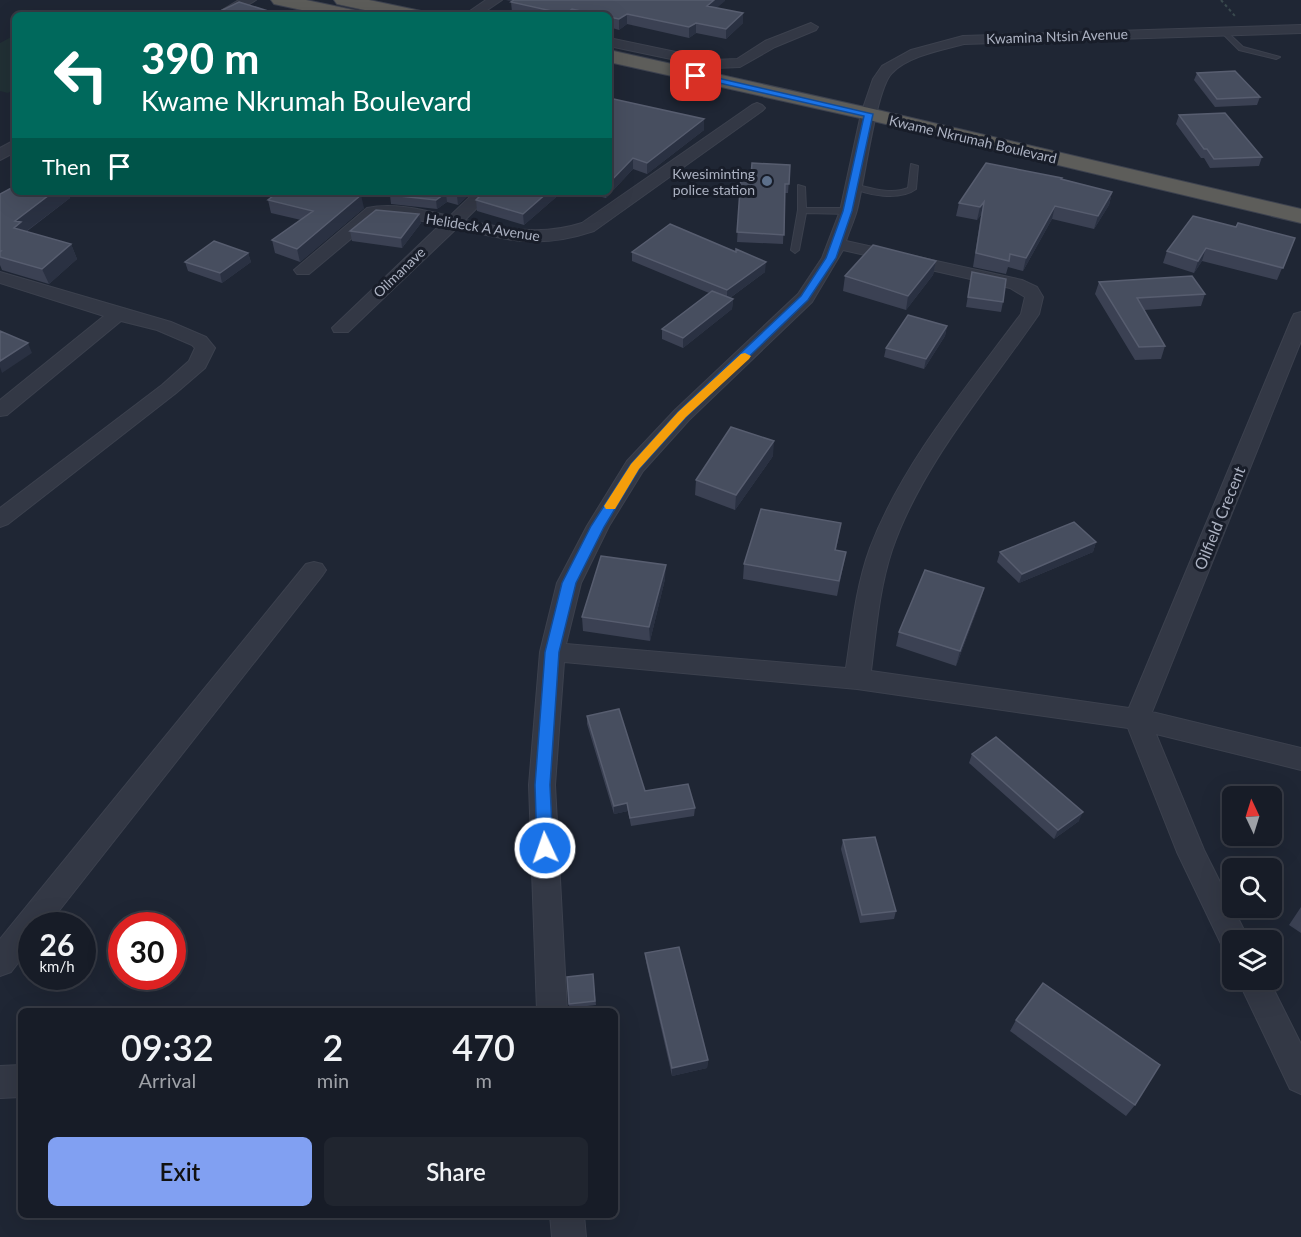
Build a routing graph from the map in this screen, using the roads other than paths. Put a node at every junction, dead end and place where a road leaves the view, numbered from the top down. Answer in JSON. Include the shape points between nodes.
{"nodes":[{"id":1,"x":249,"y":0,"type":"edge"},
{"id":2,"x":280,"y":0,"type":"edge"},
{"id":3,"x":343,"y":0,"type":"edge"},
{"id":4,"x":495,"y":0,"type":"edge"},
{"id":5,"x":227,"y":12,"type":"edge"},
{"id":6,"x":337,"y":12,"type":"edge"},
{"id":7,"x":400,"y":12,"type":"edge"},
{"id":8,"x":477,"y":12,"type":"edge"},
{"id":9,"x":811,"y":27,"type":"dead end"},
{"id":10,"x":1301,"y":29,"type":"edge"},
{"id":11,"x":1222,"y":31,"type":"junction"},
{"id":12,"x":612,"y":43,"type":"edge"},
{"id":13,"x":612,"y":57,"type":"edge"},
{"id":14,"x":1276,"y":57,"type":"dead end"},
{"id":15,"x":612,"y":75,"type":"edge"},
{"id":16,"x":757,"y":108,"type":"junction"},
{"id":17,"x":866,"y":123,"type":"junction"},
{"id":18,"x":914,"y":166,"type":"dead end"},
{"id":19,"x":854,"y":186,"type":"junction"},
{"id":20,"x":801,"y":187,"type":"dead end"},
{"id":21,"x":482,"y":195,"type":"edge"},
{"id":22,"x":802,"y":210,"type":"junction"},
{"id":23,"x":848,"y":211,"type":"junction"},
{"id":24,"x":1301,"y":216,"type":"edge"},
{"id":25,"x":453,"y":221,"type":"junction"},
{"id":26,"x":1301,"y":229,"type":"edge"},
{"id":27,"x":837,"y":244,"type":"junction"},
{"id":28,"x":795,"y":250,"type":"dead end"},
{"id":29,"x":303,"y":270,"type":"dead end"},
{"id":30,"x":0,"y":277,"type":"edge"},
{"id":31,"x":118,"y":314,"type":"junction"},
{"id":32,"x":1301,"y":318,"type":"edge"},
{"id":33,"x":341,"y":328,"type":"dead end"},
{"id":34,"x":0,"y":410,"type":"edge"},
{"id":35,"x":0,"y":519,"type":"edge"},
{"id":36,"x":314,"y":570,"type":"dead end"},
{"id":37,"x":552,"y":652,"type":"junction"},
{"id":38,"x":857,"y":679,"type":"junction"},
{"id":39,"x":1137,"y":719,"type":"junction"},
{"id":40,"x":1301,"y":759,"type":"edge"},
{"id":41,"x":1229,"y":930,"type":"edge"},
{"id":42,"x":0,"y":962,"type":"edge"},
{"id":43,"x":1258,"y":990,"type":"edge"},
{"id":44,"x":552,"y":1008,"type":"edge"},
{"id":45,"x":1301,"y":1078,"type":"edge"},
{"id":46,"x":18,"y":1081,"type":"edge"},
{"id":47,"x":0,"y":1082,"type":"edge"},
{"id":48,"x":567,"y":1218,"type":"edge"},
{"id":49,"x":569,"y":1237,"type":"edge"}],
"edges":[{"from":1,"to":5,"type":"street"},
{"from":2,"to":6,"type":"highway"},
{"from":3,"to":7,"type":"highway"},
{"from":4,"to":8,"type":"street"},
{"from":9,"to":12,"type":"street","via":[[730,65]]},
{"from":10,"to":11,"type":"street","name":"Kwamina Ntsin Avenue"},
{"from":11,"to":14,"type":"lane","via":[[1241,48]]},
{"from":11,"to":17,"type":"street","name":"Kwamina Ntsin Avenue","via":[[995,37],[947,43],[886,69]]},
{"from":13,"to":17,"type":"highway","name":"Kwame Nkrumah Boulevard"},
{"from":15,"to":16,"type":"highway","name":"Kwame Nkrumah Boulevard"},
{"from":16,"to":17,"type":"highway","name":"Kwame Nkrumah Boulevard"},
{"from":16,"to":25,"type":"street","name":"Helideck A Avenue","via":[[572,235],[531,237]]},
{"from":17,"to":19,"type":"street","name":"Kwamina Ntsin Avenue"},
{"from":17,"to":24,"type":"highway","name":"Kwame Nkrumah Boulevard"},
{"from":17,"to":26,"type":"highway","name":"Kwame Nkrumah Boulevard"},
{"from":18,"to":19,"type":"lane","via":[[912,189],[906,193],[886,194]]},
{"from":19,"to":23,"type":"street","name":"Kwamina Ntsin Avenue"},
{"from":20,"to":22,"type":"lane"},
{"from":21,"to":25,"type":"street","name":"Oilmanave"},
{"from":22,"to":23,"type":"lane"},
{"from":22,"to":28,"type":"lane"},
{"from":23,"to":27,"type":"street","name":"Kwamina Ntsin Avenue"},
{"from":25,"to":29,"type":"street","name":"Helideck A Avenue","via":[[373,212]]},
{"from":25,"to":33,"type":"street","name":"Oilmanave"},
{"from":27,"to":37,"type":"street","name":"Kwamina Ntsin Avenue","via":[[805,298],[682,415],[635,466],[569,583]]},
{"from":27,"to":38,"type":"street","via":[[1016,284],[1031,291],[1034,297],[1030,314],[917,477],[887,534],[868,599]]},
{"from":30,"to":31,"type":"street"},
{"from":31,"to":34,"type":"street"},
{"from":31,"to":35,"type":"street","via":[[164,326],[199,341],[205,348],[198,364]]},
{"from":32,"to":39,"type":"street","name":"Oilfield Crecent"},
{"from":36,"to":42,"type":"street"},
{"from":37,"to":38,"type":"street"},
{"from":37,"to":44,"type":"street","name":"Kwamina Ntsin Avenue","via":[[542,785]]},
{"from":38,"to":39,"type":"street"},
{"from":39,"to":40,"type":"street"},
{"from":39,"to":41,"type":"street","via":[[1191,852]]},
{"from":43,"to":45,"type":"street"},
{"from":46,"to":47,"type":"street"},
{"from":48,"to":49,"type":"street"}]}
